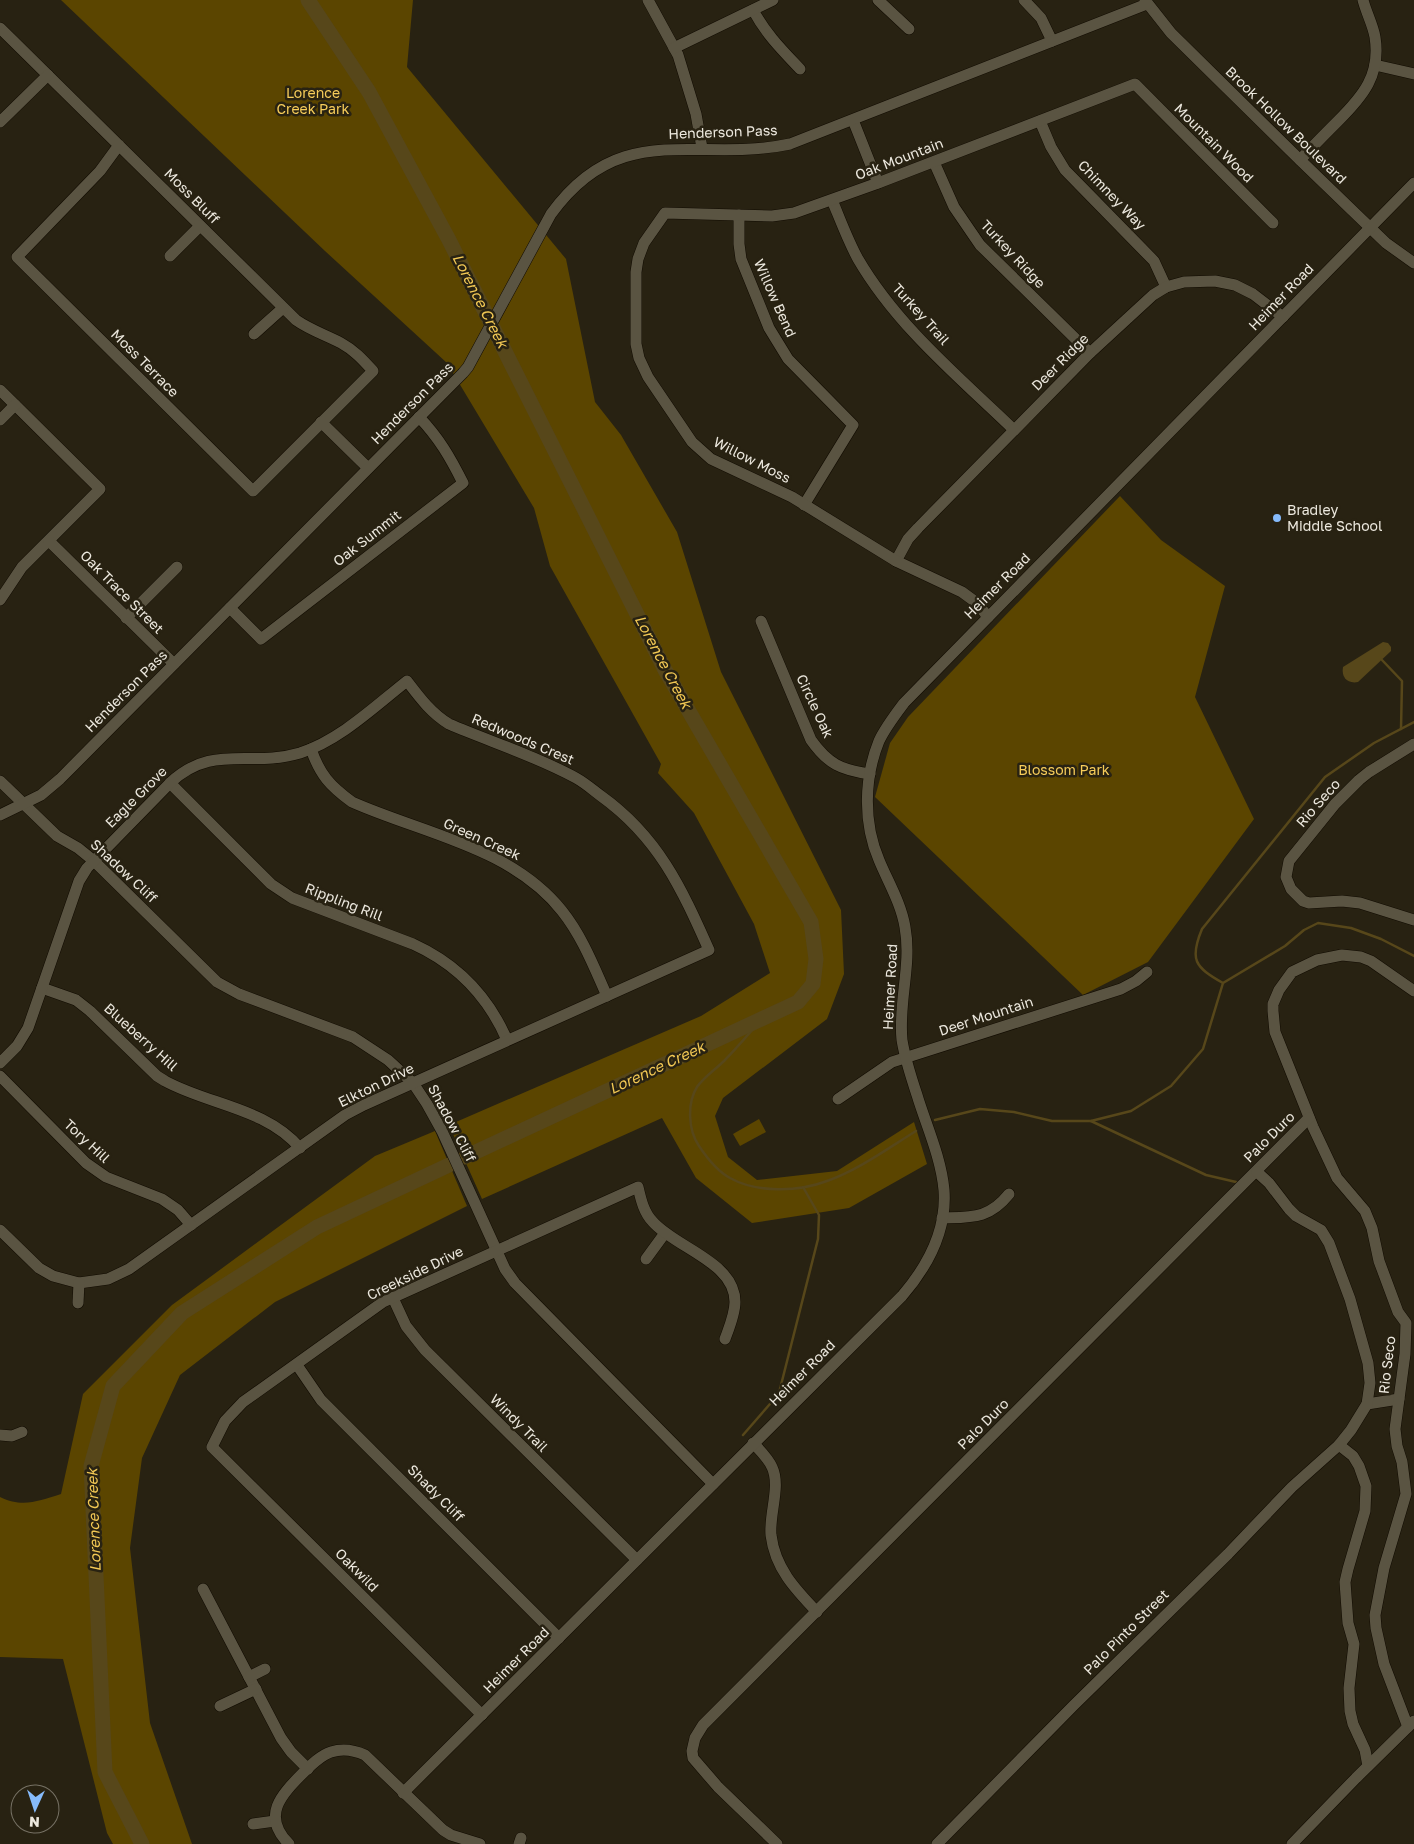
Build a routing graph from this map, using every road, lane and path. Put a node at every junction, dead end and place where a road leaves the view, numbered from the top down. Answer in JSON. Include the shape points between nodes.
{"nodes":[{"id":1,"x":648,"y":0,"type":"edge"},
{"id":2,"x":773,"y":0,"type":"edge"},
{"id":3,"x":878,"y":0,"type":"edge"},
{"id":4,"x":1024,"y":0,"type":"edge"},
{"id":5,"x":1363,"y":0,"type":"edge"},
{"id":6,"x":1146,"y":2,"type":"edge"},
{"id":7,"x":753,"y":10,"type":"junction"},
{"id":8,"x":0,"y":28,"type":"edge"},
{"id":9,"x":909,"y":29,"type":"dead end"},
{"id":10,"x":1052,"y":41,"type":"junction"},
{"id":11,"x":674,"y":48,"type":"junction"},
{"id":12,"x":1375,"y":65,"type":"junction"},
{"id":13,"x":800,"y":68,"type":"dead end"},
{"id":14,"x":1414,"y":74,"type":"edge"},
{"id":15,"x":48,"y":75,"type":"junction"},
{"id":16,"x":1135,"y":84,"type":"joint"},
{"id":17,"x":853,"y":120,"type":"junction"},
{"id":18,"x":1040,"y":121,"type":"junction"},
{"id":19,"x":0,"y":122,"type":"edge"},
{"id":20,"x":118,"y":145,"type":"junction"},
{"id":21,"x":702,"y":148,"type":"junction"},
{"id":22,"x":1300,"y":160,"type":"junction"},
{"id":23,"x":934,"y":162,"type":"junction"},
{"id":24,"x":878,"y":183,"type":"junction"},
{"id":25,"x":1414,"y":183,"type":"edge"},
{"id":26,"x":832,"y":200,"type":"junction"},
{"id":27,"x":665,"y":213,"type":"joint"},
{"id":28,"x":739,"y":215,"type":"junction"},
{"id":29,"x":1273,"y":223,"type":"dead end"},
{"id":30,"x":200,"y":226,"type":"junction"},
{"id":31,"x":1371,"y":229,"type":"junction"},
{"id":32,"x":170,"y":256,"type":"dead end"},
{"id":33,"x":1414,"y":263,"type":"edge"},
{"id":34,"x":1166,"y":287,"type":"junction"},
{"id":35,"x":283,"y":308,"type":"junction"},
{"id":36,"x":1282,"y":317,"type":"junction"},
{"id":37,"x":254,"y":334,"type":"dead end"},
{"id":38,"x":1090,"y":352,"type":"junction"},
{"id":39,"x":0,"y":390,"type":"edge"},
{"id":40,"x":15,"y":405,"type":"junction"},
{"id":41,"x":419,"y":417,"type":"junction"},
{"id":42,"x":0,"y":420,"type":"edge"},
{"id":43,"x":321,"y":422,"type":"junction"},
{"id":44,"x":1014,"y":430,"type":"junction"},
{"id":45,"x":368,"y":468,"type":"junction"},
{"id":46,"x":804,"y":505,"type":"junction"},
{"id":47,"x":49,"y":541,"type":"junction"},
{"id":48,"x":896,"y":560,"type":"junction"},
{"id":49,"x":177,"y":567,"type":"dead end"},
{"id":50,"x":0,"y":600,"type":"edge"},
{"id":51,"x":230,"y":608,"type":"junction"},
{"id":52,"x":988,"y":617,"type":"junction"},
{"id":53,"x":126,"y":618,"type":"junction"},
{"id":54,"x":761,"y":621,"type":"dead end"},
{"id":55,"x":174,"y":664,"type":"junction"},
{"id":56,"x":407,"y":681,"type":"joint"},
{"id":57,"x":1414,"y":744,"type":"edge"},
{"id":58,"x":311,"y":749,"type":"junction"},
{"id":59,"x":870,"y":774,"type":"junction"},
{"id":60,"x":0,"y":780,"type":"edge"},
{"id":61,"x":170,"y":783,"type":"junction"},
{"id":62,"x":23,"y":803,"type":"junction"},
{"id":63,"x":0,"y":815,"type":"edge"},
{"id":64,"x":94,"y":861,"type":"junction"},
{"id":65,"x":1414,"y":920,"type":"edge"},
{"id":66,"x":708,"y":950,"type":"joint"},
{"id":67,"x":1147,"y":972,"type":"dead end"},
{"id":68,"x":42,"y":988,"type":"junction"},
{"id":69,"x":1414,"y":991,"type":"edge"},
{"id":70,"x":607,"y":996,"type":"junction"},
{"id":71,"x":506,"y":1040,"type":"junction"},
{"id":72,"x":905,"y":1058,"type":"junction"},
{"id":73,"x":0,"y":1063,"type":"edge"},
{"id":74,"x":0,"y":1076,"type":"edge"},
{"id":75,"x":413,"y":1083,"type":"junction"},
{"id":76,"x":838,"y":1099,"type":"dead end"},
{"id":77,"x":1309,"y":1118,"type":"junction"},
{"id":78,"x":300,"y":1148,"type":"junction"},
{"id":79,"x":1257,"y":1172,"type":"junction"},
{"id":80,"x":1009,"y":1194,"type":"dead end"},
{"id":81,"x":942,"y":1218,"type":"junction"},
{"id":82,"x":192,"y":1225,"type":"junction"},
{"id":83,"x":0,"y":1230,"type":"edge"},
{"id":84,"x":665,"y":1233,"type":"junction"},
{"id":85,"x":497,"y":1251,"type":"junction"},
{"id":86,"x":646,"y":1259,"type":"dead end"},
{"id":87,"x":79,"y":1283,"type":"junction"},
{"id":88,"x":393,"y":1298,"type":"junction"},
{"id":89,"x":78,"y":1303,"type":"dead end"},
{"id":90,"x":726,"y":1339,"type":"dead end"},
{"id":91,"x":297,"y":1365,"type":"junction"},
{"id":92,"x":1398,"y":1399,"type":"junction"},
{"id":93,"x":1367,"y":1404,"type":"junction"},
{"id":94,"x":22,"y":1432,"type":"dead end"},
{"id":95,"x":0,"y":1435,"type":"edge"},
{"id":96,"x":753,"y":1443,"type":"junction"},
{"id":97,"x":1339,"y":1445,"type":"junction"},
{"id":98,"x":212,"y":1447,"type":"joint"},
{"id":99,"x":713,"y":1484,"type":"junction"},
{"id":100,"x":637,"y":1560,"type":"junction"},
{"id":101,"x":203,"y":1589,"type":"dead end"},
{"id":102,"x":817,"y":1612,"type":"junction"},
{"id":103,"x":559,"y":1638,"type":"junction"},
{"id":104,"x":265,"y":1669,"type":"dead end"},
{"id":105,"x":249,"y":1677,"type":"junction"},
{"id":106,"x":256,"y":1689,"type":"junction"},
{"id":107,"x":220,"y":1706,"type":"dead end"},
{"id":108,"x":482,"y":1715,"type":"junction"},
{"id":109,"x":1411,"y":1724,"type":"edge"},
{"id":110,"x":1368,"y":1766,"type":"junction"},
{"id":111,"x":308,"y":1769,"type":"junction"},
{"id":112,"x":403,"y":1793,"type":"junction"},
{"id":113,"x":275,"y":1821,"type":"junction"},
{"id":114,"x":253,"y":1824,"type":"dead end"},
{"id":115,"x":289,"y":1844,"type":"edge"},
{"id":116,"x":480,"y":1844,"type":"edge"},
{"id":117,"x":777,"y":1844,"type":"edge"},
{"id":118,"x":937,"y":1844,"type":"edge"},
{"id":119,"x":1292,"y":1844,"type":"edge"}],
"edges":[{"from":1,"to":11,"type":"street"},
{"from":2,"to":7,"type":"street"},
{"from":3,"to":9,"type":"street"},
{"from":4,"to":10,"type":"street","via":[[1041,18]]},
{"from":5,"to":12,"type":"street","via":[[1375,34]]},
{"from":6,"to":10,"type":"street","name":"Henderson Pass"},
{"from":6,"to":22,"type":"street","name":"Brook Hollow Boulevard","via":[[1171,33]]},
{"from":7,"to":11,"type":"street"},
{"from":7,"to":13,"type":"street","via":[[763,29]]},
{"from":8,"to":15,"type":"street","name":"Moss Bluff"},
{"from":10,"to":17,"type":"street","name":"Henderson Pass"},
{"from":11,"to":21,"type":"street","via":[[696,114]]},
{"from":12,"to":14,"type":"street"},
{"from":12,"to":22,"type":"street","via":[[1366,90]]},
{"from":15,"to":19,"type":"street"},
{"from":15,"to":20,"type":"street","name":"Moss Bluff"},
{"from":16,"to":18,"type":"street","name":"Oak Mountain"},
{"from":16,"to":29,"type":"street","name":"Mountain Wood"},
{"from":17,"to":21,"type":"street","name":"Henderson Pass","via":[[774,147]]},
{"from":17,"to":24,"type":"street"},
{"from":18,"to":23,"type":"street","name":"Oak Mountain"},
{"from":18,"to":34,"type":"street","name":"Chimney Way","via":[[1066,170],[1154,261]]},
{"from":20,"to":30,"type":"street","name":"Moss Bluff"},
{"from":20,"to":43,"type":"street","name":"Moss Terrace","via":[[100,171],[17,257],[253,491]]},
{"from":21,"to":41,"type":"street","name":"Henderson Pass","via":[[643,151],[621,158],[585,177],[551,214],[468,367]]},
{"from":22,"to":31,"type":"street","name":"Brook Hollow Boulevard"},
{"from":23,"to":24,"type":"street","name":"Oak Mountain"},
{"from":23,"to":38,"type":"street","name":"Turkey Ridge","via":[[954,206],[980,244]]},
{"from":24,"to":26,"type":"street","name":"Oak Mountain"},
{"from":25,"to":31,"type":"street","name":"Heimer Road"},
{"from":26,"to":28,"type":"street","name":"Oak Mountain","via":[[786,215]]},
{"from":26,"to":44,"type":"street","name":"Turkey Trail","via":[[858,258],[878,289],[915,333]]},
{"from":27,"to":28,"type":"street","name":"Oak Mountain"},
{"from":27,"to":46,"type":"street","name":"Willow Moss","via":[[644,243],[636,272],[636,344],[645,371],[692,442],[704,454]]},
{"from":28,"to":46,"type":"street","name":"Willow Bend","via":[[741,259],[777,344],[852,425]]},
{"from":30,"to":32,"type":"street"},
{"from":30,"to":35,"type":"street","name":"Moss Bluff"},
{"from":31,"to":33,"type":"street","name":"Brook Hollow Boulevard"},
{"from":31,"to":36,"type":"street","name":"Heimer Road"},
{"from":34,"to":36,"type":"street","name":"Deer Ridge","via":[[1194,281],[1225,282],[1253,294]]},
{"from":34,"to":38,"type":"street","name":"Deer Ridge","via":[[1145,300]]},
{"from":35,"to":37,"type":"street"},
{"from":35,"to":43,"type":"street","name":"Moss Bluff","via":[[305,326],[350,348],[373,371]]},
{"from":36,"to":52,"type":"street","name":"Heimer Road"},
{"from":38,"to":44,"type":"street","name":"Deer Ridge"},
{"from":39,"to":40,"type":"street"},
{"from":40,"to":42,"type":"street"},
{"from":40,"to":47,"type":"street","via":[[100,489]]},
{"from":41,"to":45,"type":"street","name":"Henderson Pass"},
{"from":41,"to":51,"type":"street","name":"Oak Summit","via":[[443,445],[463,483],[261,639]]},
{"from":43,"to":45,"type":"street"},
{"from":44,"to":48,"type":"street","name":"Deer Ridge","via":[[908,539]]},
{"from":45,"to":51,"type":"street","name":"Henderson Pass"},
{"from":46,"to":48,"type":"street","name":"Willow Moss"},
{"from":47,"to":50,"type":"street","via":[[22,567]]},
{"from":47,"to":53,"type":"street","name":"Oak Trace Street"},
{"from":48,"to":52,"type":"street","name":"Willow Moss","via":[[962,592]]},
{"from":49,"to":53,"type":"street"},
{"from":51,"to":55,"type":"street","name":"Henderson Pass"},
{"from":52,"to":59,"type":"street","name":"Heimer Road","via":[[904,703],[879,742]]},
{"from":53,"to":55,"type":"street","name":"Oak Trace Street"},
{"from":54,"to":59,"type":"street","name":"Circle Oak","via":[[811,740],[832,764]]},
{"from":55,"to":62,"type":"street","name":"Henderson Pass","via":[[60,779],[41,795]]},
{"from":56,"to":58,"type":"street","name":"Eagle Grove","via":[[336,736]]},
{"from":56,"to":66,"type":"street","name":"Redwoods Crest","via":[[426,707],[438,717],[559,769],[618,808],[642,832],[668,866],[687,900]]},
{"from":57,"to":65,"type":"street","name":"Rio Seco","via":[[1359,780],[1327,813],[1286,868],[1291,889],[1303,901],[1319,904],[1360,902]]},
{"from":58,"to":61,"type":"street","name":"Eagle Grove","via":[[271,759],[209,760],[185,770]]},
{"from":58,"to":70,"type":"street","name":"Green Creek","via":[[319,771],[352,802],[501,860],[534,883],[574,928]]},
{"from":59,"to":72,"type":"street","name":"Heimer Road","via":[[868,810],[874,846],[898,901],[906,933],[908,955],[901,1022]]},
{"from":60,"to":62,"type":"street","name":"Shadow Cliff"},
{"from":61,"to":64,"type":"street","name":"Eagle Grove"},
{"from":61,"to":71,"type":"street","name":"Rippling Rill","via":[[284,894],[413,944],[456,970],[480,994]]},
{"from":62,"to":63,"type":"street","name":"Henderson Pass"},
{"from":62,"to":64,"type":"street","name":"Shadow Cliff","via":[[57,836]]},
{"from":64,"to":68,"type":"street","name":"Eagle Grove","via":[[79,882]]},
{"from":64,"to":75,"type":"street","name":"Shadow Cliff","via":[[217,982],[239,994],[353,1037],[388,1060]]},
{"from":66,"to":70,"type":"street","name":"Elkton Drive"},
{"from":67,"to":72,"type":"street","name":"Deer Mountain","via":[[1121,989]]},
{"from":68,"to":73,"type":"street","name":"Eagle Grove","via":[[26,1033]]},
{"from":68,"to":78,"type":"street","name":"Blueberry Hill","via":[[76,1000],[165,1081],[276,1126]]},
{"from":69,"to":77,"type":"street","name":"Rio Seco","via":[[1371,961],[1350,955],[1317,960],[1292,972],[1273,1004],[1274,1025]]},
{"from":70,"to":71,"type":"street","name":"Elkton Drive"},
{"from":71,"to":75,"type":"street","name":"Elkton Drive"},
{"from":72,"to":76,"type":"street","name":"Deer Mountain","via":[[892,1062]]},
{"from":72,"to":81,"type":"street","name":"Heimer Road","via":[[938,1162],[944,1190]]},
{"from":74,"to":82,"type":"street","name":"Tory Hill","via":[[99,1173],[162,1199]]},
{"from":75,"to":78,"type":"street","name":"Elkton Drive","via":[[345,1115]]},
{"from":75,"to":85,"type":"street","name":"Shadow Cliff","via":[[442,1131]]},
{"from":77,"to":79,"type":"street","name":"Palo Duro"},
{"from":77,"to":92,"type":"street","name":"Rio Seco","via":[[1337,1178],[1365,1211],[1379,1261],[1398,1312],[1406,1323]]},
{"from":78,"to":82,"type":"street","name":"Elkton Drive"},
{"from":79,"to":93,"type":"street","name":"Rio Seco","via":[[1296,1216],[1321,1230],[1329,1243],[1366,1355],[1370,1376]]},
{"from":79,"to":102,"type":"street","name":"Palo Duro"},
{"from":80,"to":81,"type":"street","via":[[994,1210],[980,1215]]},
{"from":81,"to":96,"type":"street","name":"Heimer Road","via":[[931,1254],[902,1296]]},
{"from":82,"to":87,"type":"street","name":"Elkton Drive","via":[[115,1276]]},
{"from":83,"to":87,"type":"street","via":[[39,1268],[60,1279]]},
{"from":84,"to":85,"type":"street","name":"Creekside Drive","via":[[651,1221],[638,1187]]},
{"from":84,"to":86,"type":"street"},
{"from":84,"to":90,"type":"street","via":[[718,1268],[731,1283],[735,1303]]},
{"from":85,"to":88,"type":"street","name":"Creekside Drive"},
{"from":85,"to":99,"type":"street","name":"Shadow Cliff","via":[[520,1289]]},
{"from":87,"to":89,"type":"street"},
{"from":88,"to":91,"type":"street","name":"Creekside Drive"},
{"from":88,"to":100,"type":"street","name":"Windy Trail","via":[[406,1326],[425,1350]]},
{"from":91,"to":98,"type":"street","name":"Creekside Drive","via":[[238,1406],[225,1421]]},
{"from":91,"to":103,"type":"street","name":"Shady Cliff","via":[[322,1400]]},
{"from":92,"to":93,"type":"street"},
{"from":92,"to":109,"type":"street","name":"Rio Seco","via":[[1395,1429],[1406,1494],[1384,1568],[1375,1615],[1384,1664]]},
{"from":93,"to":97,"type":"street","name":"Rio Seco"},
{"from":94,"to":95,"type":"street","via":[[12,1436]]},
{"from":96,"to":99,"type":"street","name":"Heimer Road"},
{"from":96,"to":102,"type":"street","via":[[768,1459],[774,1474],[771,1523],[776,1555],[791,1584]]},
{"from":97,"to":110,"type":"street","via":[[1353,1456],[1366,1486],[1364,1511],[1345,1582],[1348,1623],[1354,1644],[1350,1711]]},
{"from":97,"to":118,"type":"street","name":"Palo Pinto Street","via":[[1292,1487]]},
{"from":98,"to":108,"type":"street","name":"Oakwild"},
{"from":99,"to":100,"type":"street","name":"Heimer Road"},
{"from":100,"to":103,"type":"street","name":"Heimer Road"},
{"from":101,"to":105,"type":"street"},
{"from":102,"to":117,"type":"street","name":"Palo Duro","via":[[708,1720],[695,1738],[692,1751],[693,1758],[718,1787]]},
{"from":103,"to":108,"type":"street","name":"Heimer Road"},
{"from":104,"to":105,"type":"street"},
{"from":105,"to":106,"type":"street"},
{"from":106,"to":107,"type":"street"},
{"from":106,"to":111,"type":"street","via":[[281,1738]]},
{"from":108,"to":112,"type":"street","name":"Heimer Road"},
{"from":109,"to":110,"type":"street"},
{"from":110,"to":119,"type":"street"},
{"from":111,"to":112,"type":"street","via":[[330,1752],[354,1750],[373,1761]]},
{"from":111,"to":113,"type":"street","via":[[287,1789],[279,1802]]},
{"from":112,"to":116,"type":"street","via":[[443,1830]]},
{"from":113,"to":114,"type":"street"},
{"from":113,"to":115,"type":"street"}]}
